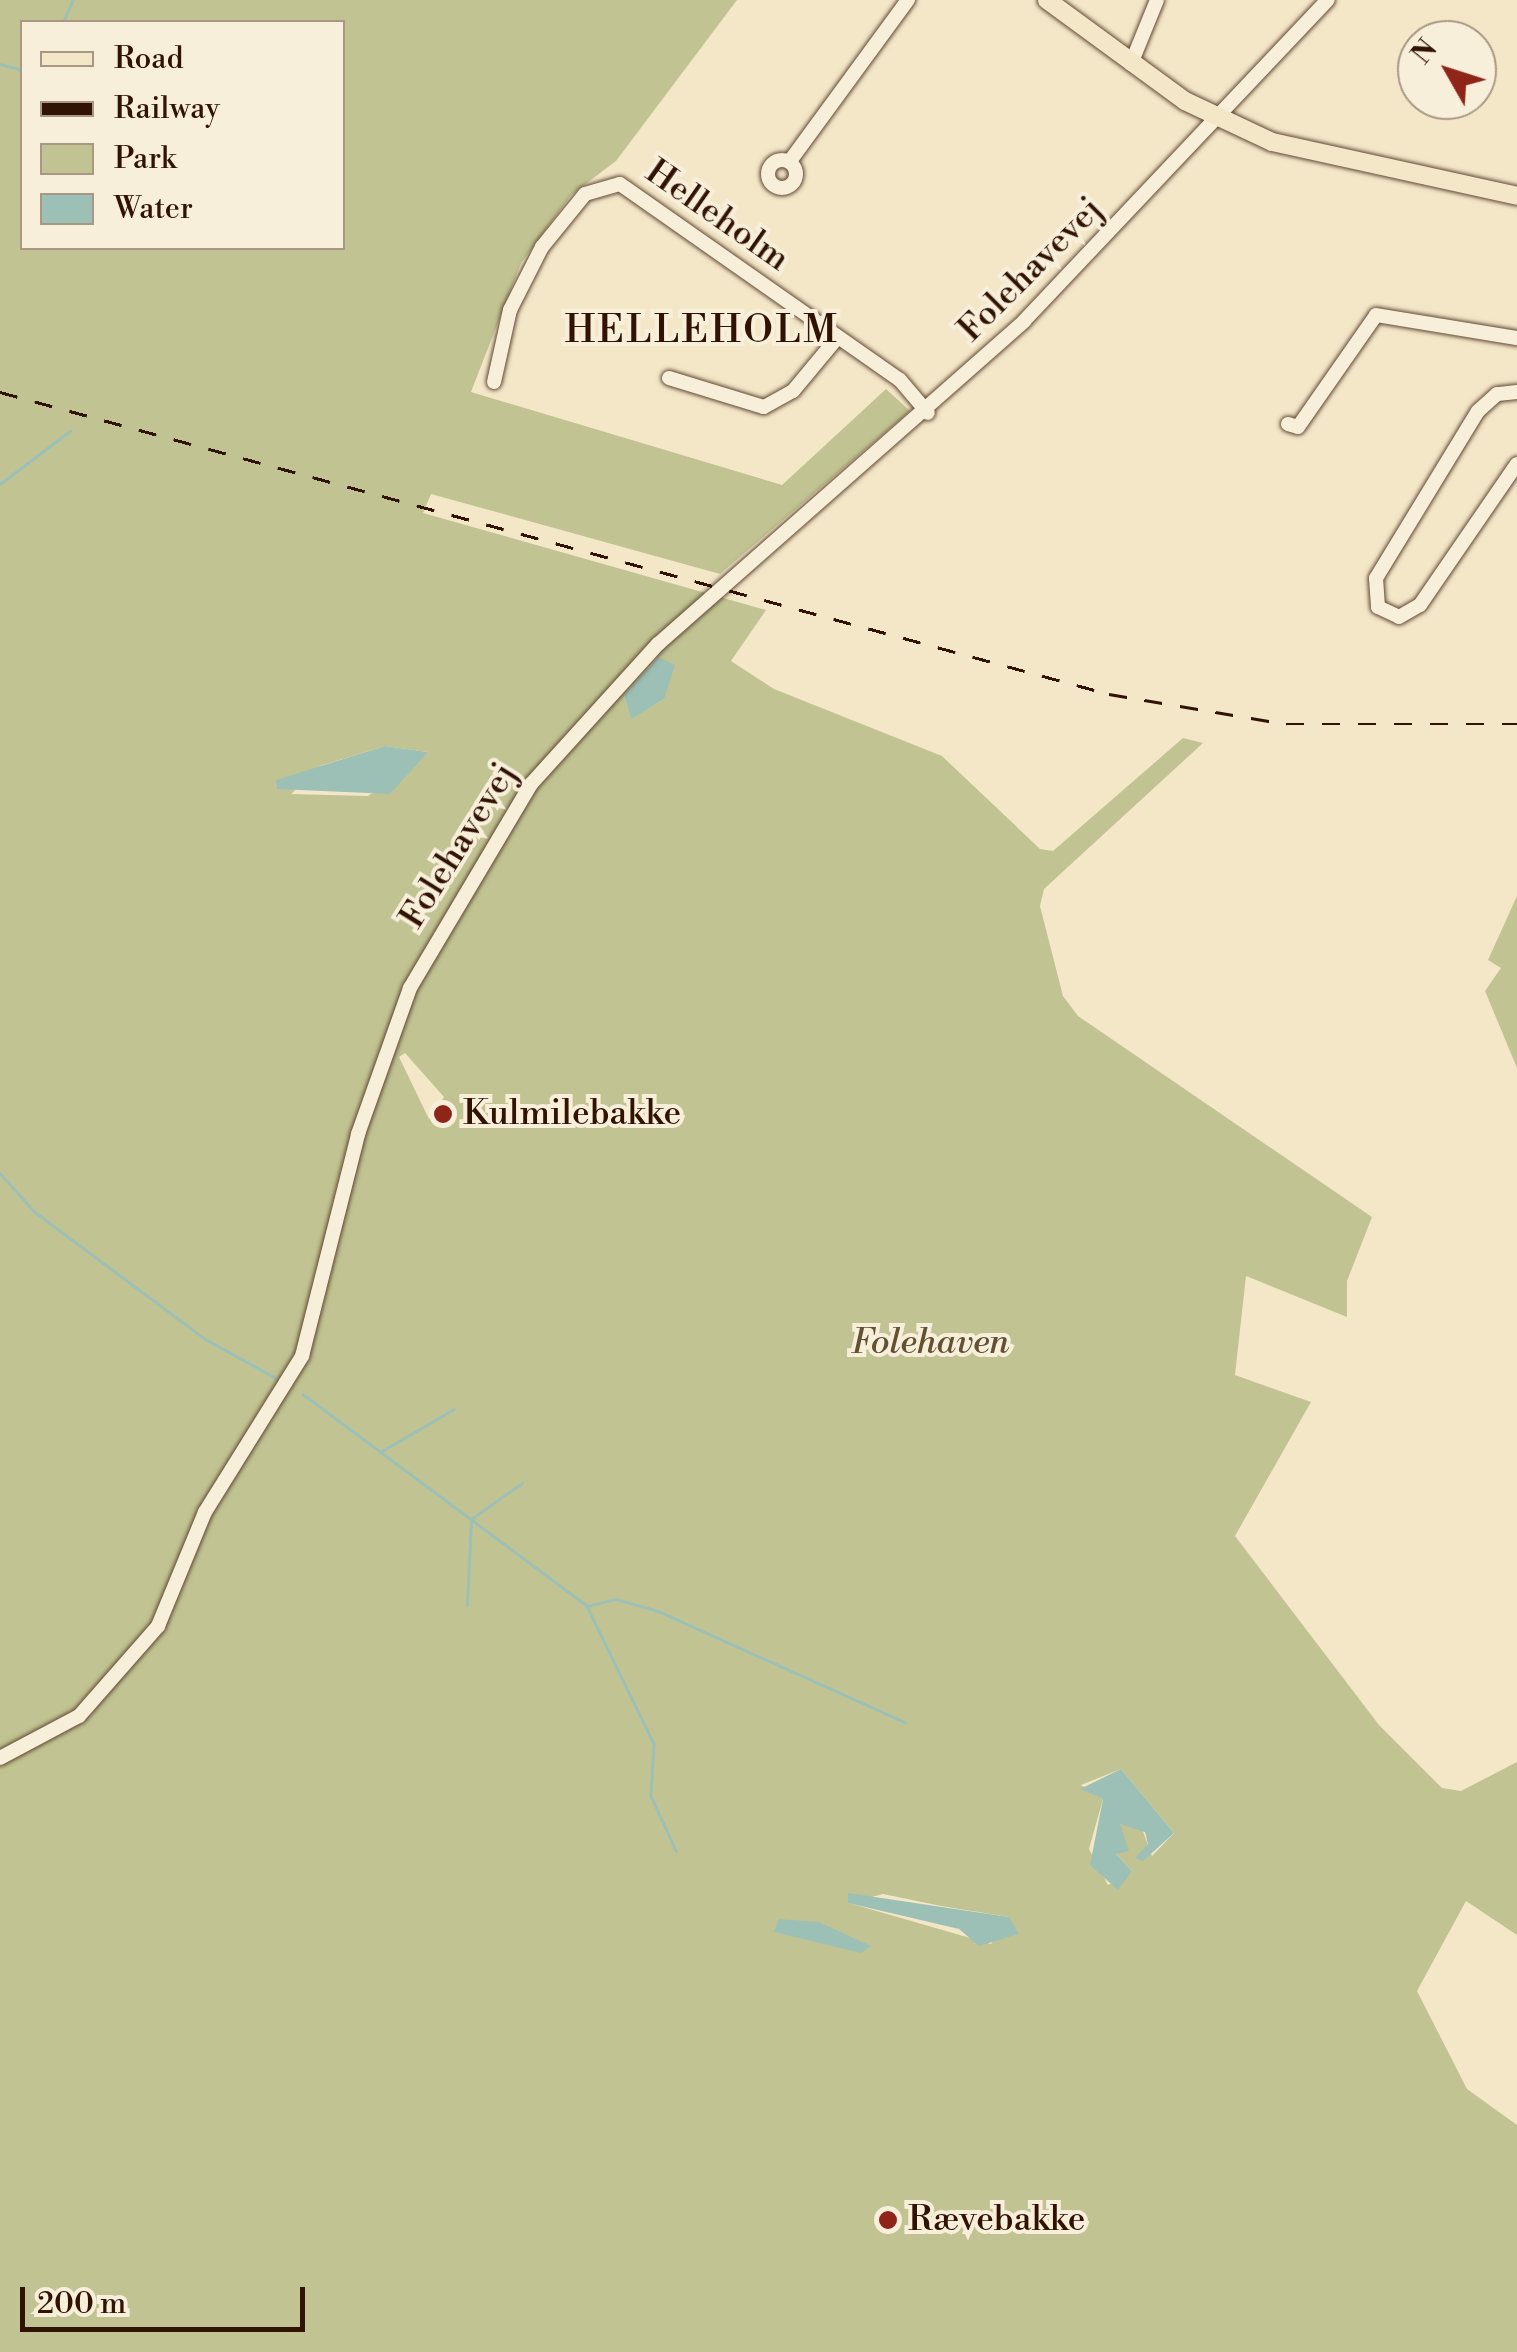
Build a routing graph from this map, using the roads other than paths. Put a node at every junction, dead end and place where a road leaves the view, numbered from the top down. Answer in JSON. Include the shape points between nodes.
{"nodes":[{"id":1,"x":908,"y":0,"type":"edge"},
{"id":2,"x":1047,"y":0,"type":"edge"},
{"id":3,"x":1157,"y":0,"type":"edge"},
{"id":4,"x":1328,"y":0,"type":"edge"},
{"id":5,"x":1131,"y":64,"type":"junction"},
{"id":6,"x":1216,"y":118,"type":"junction"},
{"id":7,"x":790,"y":162,"type":"dead end"},
{"id":8,"x":1517,"y":196,"type":"edge"},
{"id":9,"x":837,"y":338,"type":"junction"},
{"id":10,"x":1517,"y":338,"type":"edge"},
{"id":11,"x":669,"y":378,"type":"dead end"},
{"id":12,"x":494,"y":382,"type":"dead end"},
{"id":13,"x":1517,"y":392,"type":"edge"},
{"id":14,"x":928,"y":414,"type":"junction"},
{"id":15,"x":1288,"y":424,"type":"dead end"},
{"id":16,"x":1517,"y":464,"type":"edge"},
{"id":17,"x":0,"y":1758,"type":"edge"}],
"edges":[{"from":1,"to":7,"type":"street"},
{"from":2,"to":5,"type":"main road"},
{"from":3,"to":5,"type":"street"},
{"from":4,"to":6,"type":"street","name":"Folehavevej"},
{"from":5,"to":6,"type":"main road"},
{"from":6,"to":8,"type":"main road","via":[[1321,156]]},
{"from":6,"to":14,"type":"street","name":"Folehavevej"},
{"from":9,"to":11,"type":"street","via":[[794,392],[764,407]]},
{"from":9,"to":12,"type":"street","name":"Helleholm","via":[[634,189],[609,184],[585,194],[542,247],[510,310]]},
{"from":9,"to":14,"type":"street","name":"Helleholm","via":[[900,380]]},
{"from":10,"to":15,"type":"street","via":[[1376,315],[1298,426]]},
{"from":13,"to":16,"type":"street","via":[[1497,394],[1478,411],[1376,578],[1378,607],[1399,617],[1420,605]]},
{"from":14,"to":17,"type":"street","name":"Folehavevej","via":[[639,662],[492,839],[441,923],[388,1043],[302,1356],[205,1512],[158,1626],[79,1716]]}]}
